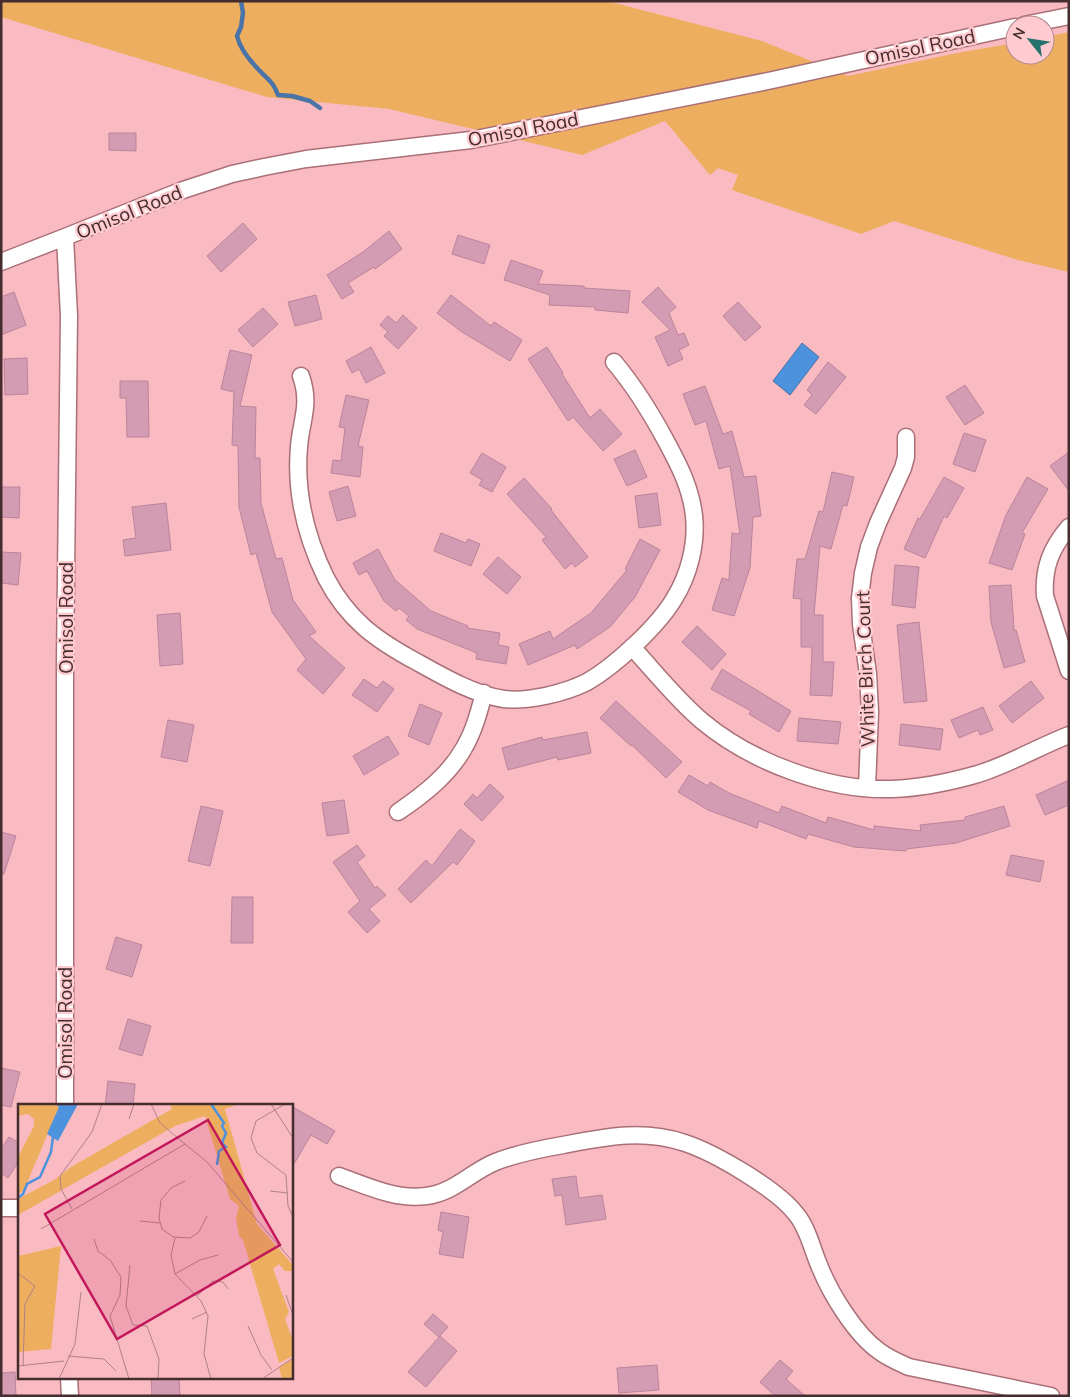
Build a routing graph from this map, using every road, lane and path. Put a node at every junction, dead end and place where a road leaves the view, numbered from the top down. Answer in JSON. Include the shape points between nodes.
{"nodes":[{"id":1,"x":1069,"y":16,"type":"edge"},
{"id":2,"x":1055,"y":19,"type":"edge"},
{"id":3,"x":1005,"y":29,"type":"edge"},
{"id":4,"x":65,"y":237,"type":"junction"},
{"id":5,"x":1,"y":262,"type":"edge"},
{"id":6,"x":614,"y":362,"type":"dead end"},
{"id":7,"x":301,"y":376,"type":"dead end"},
{"id":8,"x":906,"y":437,"type":"dead end"},
{"id":9,"x":1069,"y":526,"type":"edge"},
{"id":10,"x":632,"y":647,"type":"junction"},
{"id":11,"x":1069,"y":671,"type":"edge"},
{"id":12,"x":484,"y":693,"type":"junction"},
{"id":13,"x":1069,"y":735,"type":"edge"},
{"id":14,"x":867,"y":788,"type":"junction"},
{"id":15,"x":398,"y":812,"type":"dead end"},
{"id":16,"x":65,"y":1104,"type":"edge"},
{"id":17,"x":339,"y":1176,"type":"dead end"},
{"id":18,"x":1,"y":1208,"type":"edge"},
{"id":19,"x":18,"y":1208,"type":"edge"},
{"id":20,"x":69,"y":1380,"type":"edge"},
{"id":21,"x":70,"y":1396,"type":"edge"},
{"id":22,"x":1051,"y":1396,"type":"edge"}],
"edges":[{"from":1,"to":2,"type":"street"},
{"from":3,"to":4,"type":"street","name":"Omisol Road","via":[[768,81],[471,140],[264,166],[183,190]]},
{"from":4,"to":5,"type":"street"},
{"from":4,"to":16,"type":"street","name":"Omisol Road","via":[[69,316]]},
{"from":6,"to":10,"type":"street","via":[[631,382],[682,471],[694,516],[692,555],[685,577],[662,617]]},
{"from":7,"to":12,"type":"street","via":[[306,406],[299,445],[299,495],[313,547],[340,602],[353,618],[387,646],[444,677]]},
{"from":8,"to":14,"type":"street","name":"White Birch Court","via":[[903,468],[869,547],[860,598],[870,712]]},
{"from":9,"to":11,"type":"street","via":[[1051,553],[1044,584]]},
{"from":10,"to":12,"type":"street","via":[[589,681],[576,687],[528,698],[504,699]]},
{"from":10,"to":14,"type":"street","via":[[676,696],[726,739],[768,762],[799,774]]},
{"from":12,"to":15,"type":"street","via":[[474,725],[453,765],[416,800]]},
{"from":13,"to":14,"type":"street","via":[[1011,762],[962,778],[918,787]]},
{"from":17,"to":22,"type":"street","via":[[394,1195],[428,1196],[460,1185],[495,1162],[538,1150],[617,1136],[662,1137],[684,1143],[765,1186],[797,1214],[832,1293],[868,1342],[892,1360],[909,1367]]},
{"from":18,"to":19,"type":"street"},
{"from":20,"to":21,"type":"street"}]}
